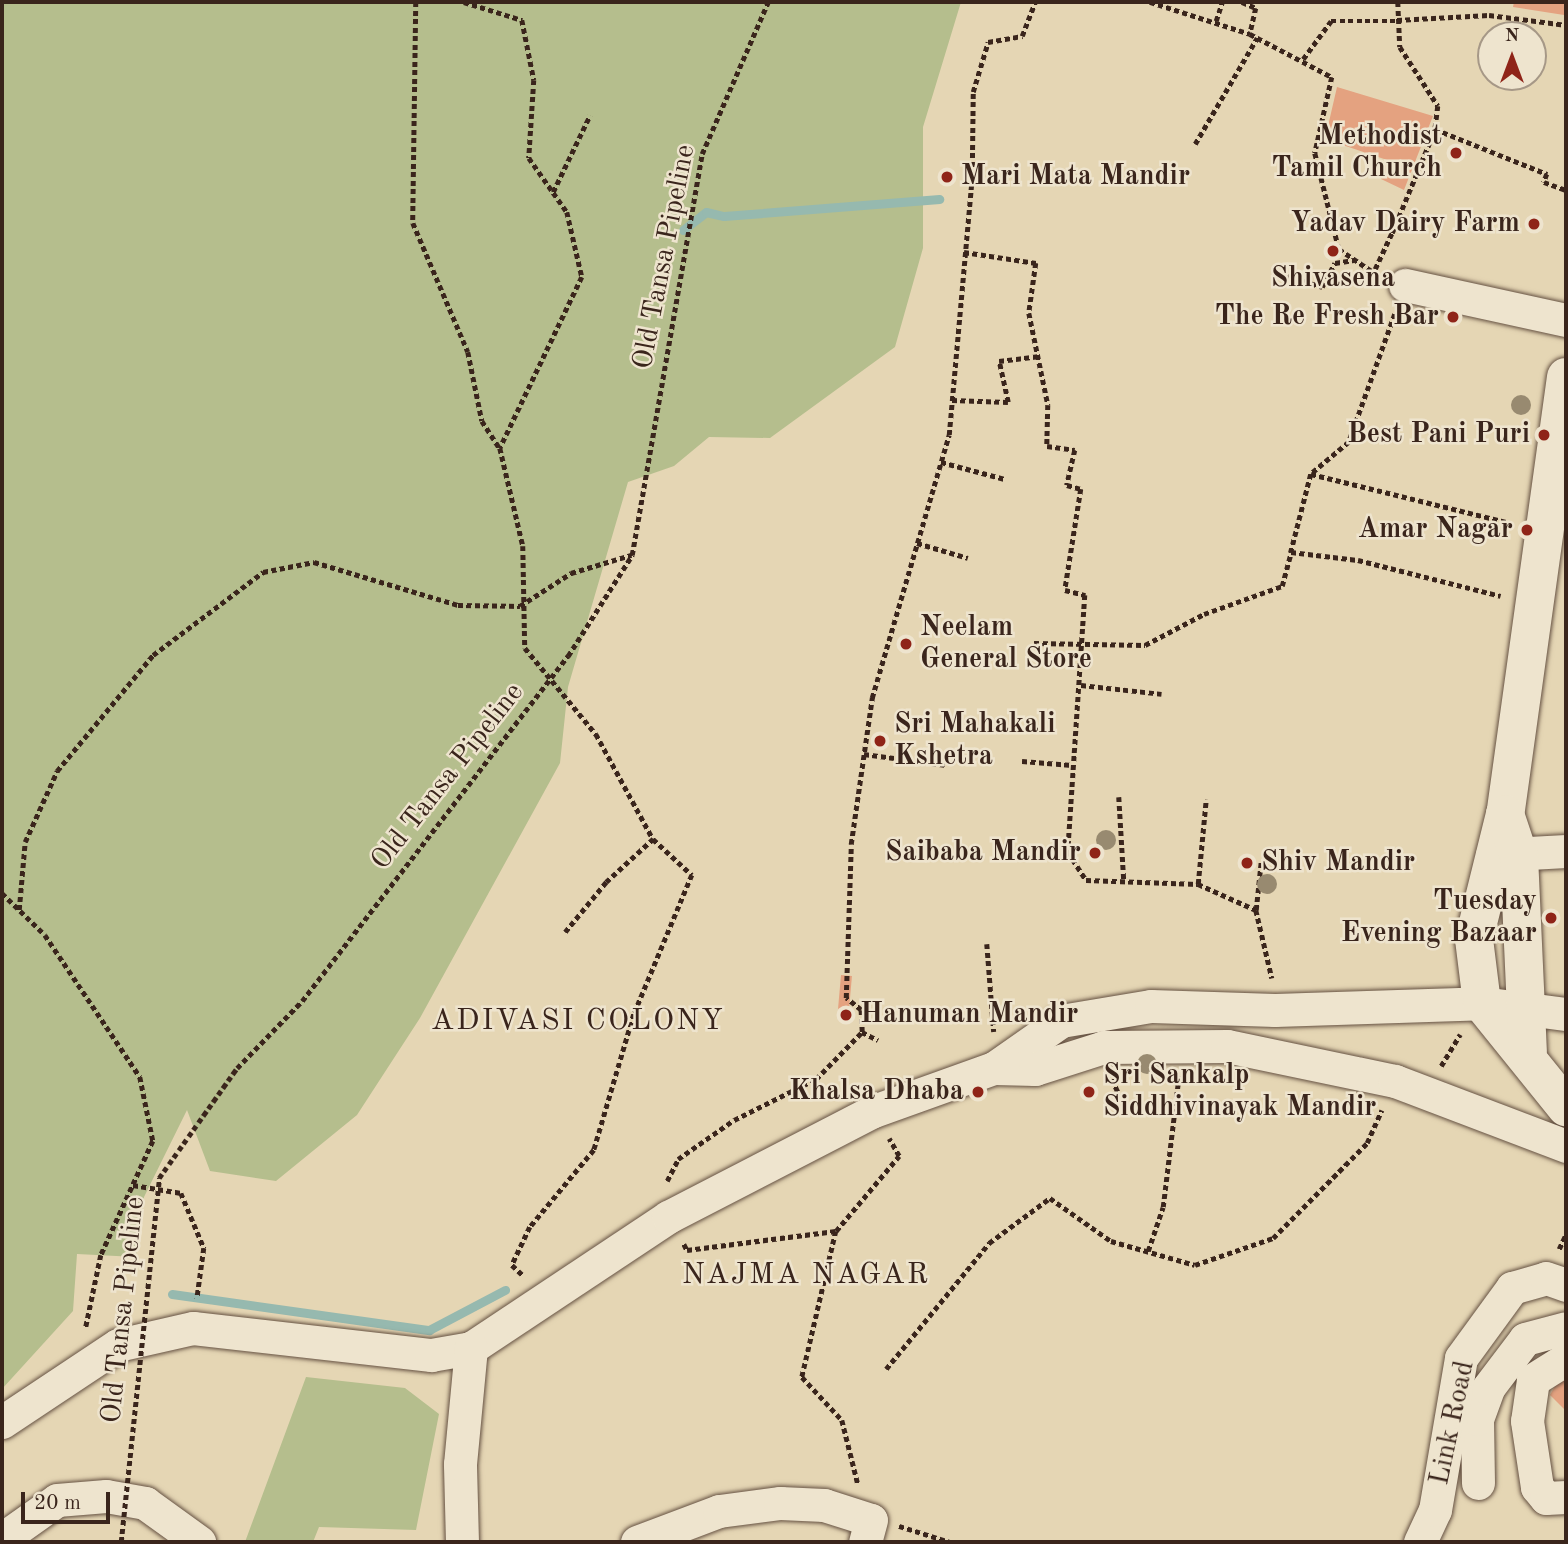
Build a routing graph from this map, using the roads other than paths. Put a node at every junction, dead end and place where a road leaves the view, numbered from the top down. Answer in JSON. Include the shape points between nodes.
{"nodes":[{"id":1,"x":1405,"y":285,"type":"road end"},
{"id":2,"x":1566,"y":320,"type":"edge"},
{"id":3,"x":1565,"y":394,"type":"edge"},
{"id":4,"x":1566,"y":851,"type":"edge"},
{"id":5,"x":1505,"y":856,"type":"junction"},
{"id":6,"x":1482,"y":1003,"type":"junction"},
{"id":7,"x":1522,"y":1004,"type":"junction"},
{"id":8,"x":1566,"y":1014,"type":"edge"},
{"id":9,"x":1528,"y":1052,"type":"junction"},
{"id":10,"x":994,"y":1068,"type":"junction"},
{"id":11,"x":1566,"y":1107,"type":"edge"},
{"id":12,"x":1566,"y":1146,"type":"edge"},
{"id":13,"x":1566,"y":1285,"type":"edge"},
{"id":14,"x":1566,"y":1328,"type":"edge"},
{"id":15,"x":471,"y":1348,"type":"junction"},
{"id":16,"x":1566,"y":1359,"type":"edge"},
{"id":17,"x":2,"y":1422,"type":"edge"},
{"id":18,"x":1478,"y":1483,"type":"dead end"},
{"id":19,"x":1566,"y":1497,"type":"edge"},
{"id":20,"x":868,"y":1531,"type":"edge"},
{"id":21,"x":2,"y":1539,"type":"edge"},
{"id":22,"x":199,"y":1542,"type":"edge"},
{"id":23,"x":462,"y":1542,"type":"edge"},
{"id":24,"x":637,"y":1542,"type":"edge"},
{"id":25,"x":1420,"y":1542,"type":"edge"}],
"edges":[{"from":1,"to":2,"type":"street"},
{"from":3,"to":5,"type":"street","via":[[1532,604],[1505,814]]},
{"from":4,"to":5,"type":"street"},
{"from":5,"to":6,"type":"street","via":[[1474,939]]},
{"from":5,"to":7,"type":"street"},
{"from":6,"to":7,"type":"street"},
{"from":6,"to":9,"type":"street"},
{"from":6,"to":10,"type":"street","via":[[1275,1010],[1151,1006],[1061,1021]]},
{"from":7,"to":8,"type":"street"},
{"from":7,"to":9,"type":"street"},
{"from":9,"to":11,"type":"street"},
{"from":10,"to":12,"type":"street","via":[[1035,1069],[1104,1047],[1227,1046],[1395,1081]]},
{"from":10,"to":15,"type":"street","via":[[871,1112],[668,1217]]},
{"from":13,"to":25,"type":"street","name":"Link Road","via":[[1546,1278],[1512,1288],[1461,1358],[1436,1510]]},
{"from":14,"to":18,"type":"street","via":[[1525,1339],[1488,1388],[1477,1419]]},
{"from":15,"to":17,"type":"street","via":[[431,1355],[193,1328],[118,1345]]},
{"from":15,"to":23,"type":"street","via":[[460,1464]]},
{"from":16,"to":19,"type":"street","via":[[1533,1380],[1527,1421],[1536,1487],[1546,1498]]},
{"from":20,"to":24,"type":"street","via":[[824,1505],[780,1503],[719,1511]]},
{"from":21,"to":22,"type":"street","via":[[57,1500],[106,1496],[145,1503]]}]}
